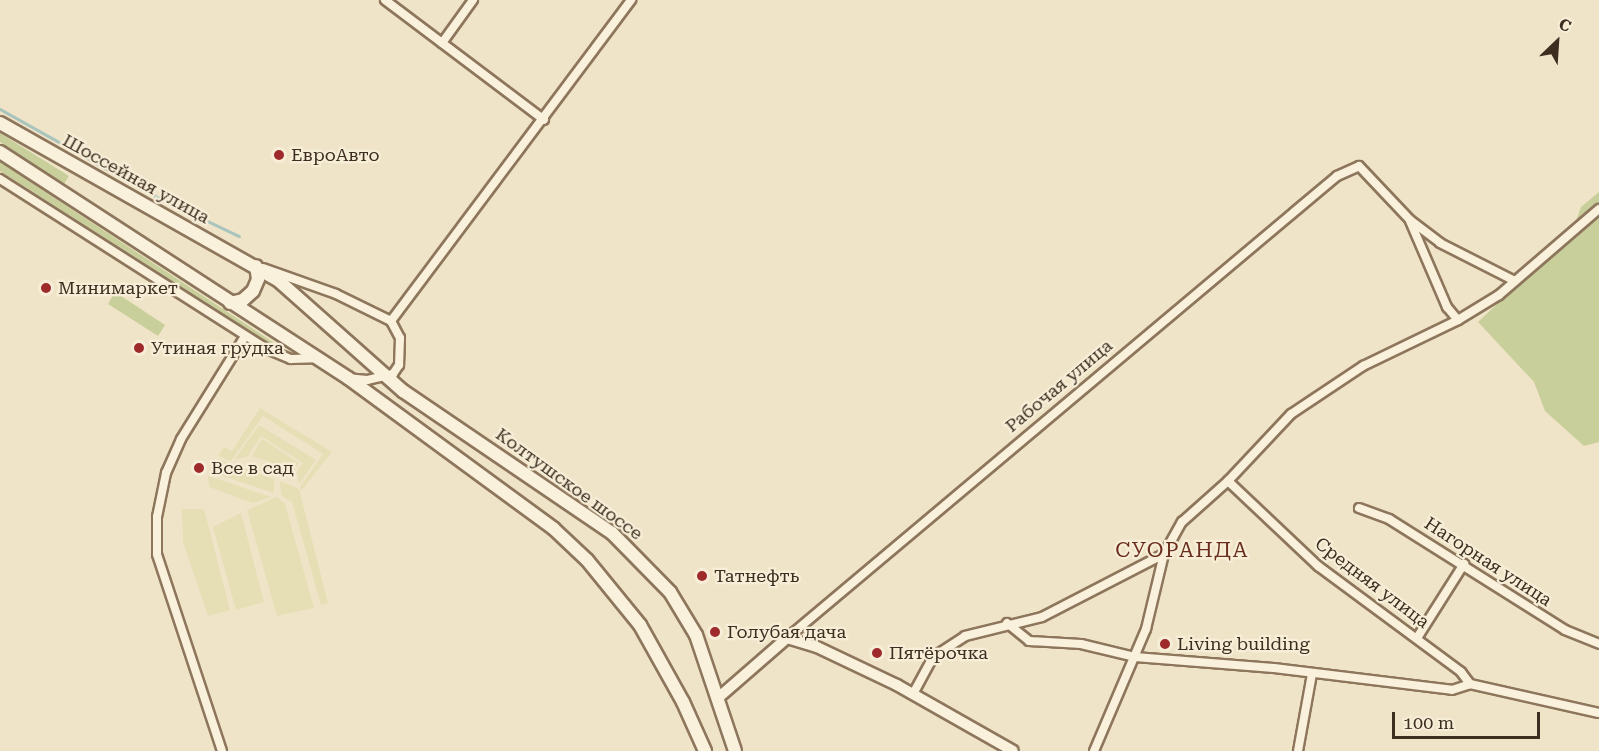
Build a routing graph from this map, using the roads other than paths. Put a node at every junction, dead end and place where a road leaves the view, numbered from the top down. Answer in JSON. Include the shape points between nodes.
{"nodes":[{"id":1,"x":384,"y":0,"type":"edge"},
{"id":2,"x":473,"y":0,"type":"edge"},
{"id":3,"x":631,"y":0,"type":"edge"},
{"id":4,"x":442,"y":43,"type":"junction"},
{"id":5,"x":544,"y":120,"type":"junction"},
{"id":6,"x":0,"y":123,"type":"edge"},
{"id":7,"x":0,"y":152,"type":"edge"},
{"id":8,"x":0,"y":179,"type":"edge"},
{"id":9,"x":1599,"y":209,"type":"edge"},
{"id":10,"x":1410,"y":220,"type":"junction"},
{"id":11,"x":256,"y":266,"type":"junction"},
{"id":12,"x":1515,"y":281,"type":"junction"},
{"id":13,"x":230,"y":303,"type":"junction"},
{"id":14,"x":1458,"y":320,"type":"junction"},
{"id":15,"x":391,"y":321,"type":"junction"},
{"id":16,"x":245,"y":336,"type":"junction"},
{"id":17,"x":316,"y":358,"type":"junction"},
{"id":18,"x":348,"y":378,"type":"junction"},
{"id":19,"x":387,"y":378,"type":"junction"},
{"id":20,"x":1228,"y":481,"type":"junction"},
{"id":21,"x":1359,"y":508,"type":"dead end"},
{"id":22,"x":1164,"y":554,"type":"junction"},
{"id":23,"x":1464,"y":564,"type":"junction"},
{"id":24,"x":1007,"y":623,"type":"junction"},
{"id":25,"x":787,"y":638,"type":"junction"},
{"id":26,"x":1417,"y":638,"type":"junction"},
{"id":27,"x":1599,"y":644,"type":"edge"},
{"id":28,"x":1135,"y":657,"type":"junction"},
{"id":29,"x":1312,"y":674,"type":"junction"},
{"id":30,"x":1470,"y":684,"type":"junction"},
{"id":31,"x":913,"y":694,"type":"junction"},
{"id":32,"x":718,"y":698,"type":"junction"},
{"id":33,"x":1599,"y":713,"type":"edge"},
{"id":34,"x":222,"y":751,"type":"edge"},
{"id":35,"x":705,"y":751,"type":"edge"},
{"id":36,"x":735,"y":751,"type":"edge"},
{"id":37,"x":1013,"y":751,"type":"edge"},
{"id":38,"x":1094,"y":751,"type":"edge"},
{"id":39,"x":1298,"y":751,"type":"edge"}],
"edges":[{"from":1,"to":4,"type":"street"},
{"from":2,"to":4,"type":"street"},
{"from":3,"to":5,"type":"street"},
{"from":4,"to":5,"type":"street"},
{"from":5,"to":15,"type":"street"},
{"from":6,"to":11,"type":"main road","name":"Шоссейная улица"},
{"from":7,"to":13,"type":"main road"},
{"from":8,"to":16,"type":"street"},
{"from":9,"to":12,"type":"street"},
{"from":10,"to":12,"type":"street","via":[[1440,243]]},
{"from":10,"to":14,"type":"street","via":[[1447,307]]},
{"from":10,"to":25,"type":"street","name":"Рабочая улица","via":[[1359,166],[1336,176]]},
{"from":11,"to":13,"type":"main road","via":[[258,279],[253,291],[243,300]]},
{"from":11,"to":15,"type":"street","via":[[325,290]]},
{"from":11,"to":19,"type":"main road","name":"Колтушское шоссе","via":[[294,292]]},
{"from":12,"to":14,"type":"street"},
{"from":13,"to":17,"type":"main road"},
{"from":14,"to":20,"type":"street","via":[[1363,366],[1322,391],[1291,414]]},
{"from":15,"to":19,"type":"street","via":[[400,338],[400,353],[399,365]]},
{"from":16,"to":17,"type":"street","via":[[279,356]]},
{"from":16,"to":34,"type":"street","via":[[181,439],[166,472],[157,517],[158,554]]},
{"from":17,"to":18,"type":"main road"},
{"from":18,"to":19,"type":"street"},
{"from":18,"to":35,"type":"main road","via":[[523,505],[587,560],[617,593],[651,642]]},
{"from":19,"to":32,"type":"main road","name":"Колтушское шоссе","via":[[594,519],[638,556],[670,592],[696,635]]},
{"from":20,"to":22,"type":"street","via":[[1182,522]]},
{"from":20,"to":26,"type":"street","name":"Средняя улица","via":[[1318,566]]},
{"from":21,"to":23,"type":"street","name":"Нагорная улица","via":[[1389,519]]},
{"from":22,"to":24,"type":"street","via":[[1042,618]]},
{"from":22,"to":28,"type":"street"},
{"from":23,"to":26,"type":"street"},
{"from":23,"to":27,"type":"street","name":"Нагорная улица","via":[[1565,630]]},
{"from":24,"to":28,"type":"street","via":[[1029,641],[1081,644]]},
{"from":24,"to":31,"type":"street","via":[[965,636],[933,657]]},
{"from":25,"to":31,"type":"street","via":[[817,647]]},
{"from":25,"to":32,"type":"street"},
{"from":26,"to":30,"type":"street","name":"Средняя улица","via":[[1461,672]]},
{"from":28,"to":29,"type":"street"},
{"from":28,"to":38,"type":"street"},
{"from":29,"to":30,"type":"street","via":[[1452,690]]},
{"from":29,"to":39,"type":"street"},
{"from":30,"to":33,"type":"street"},
{"from":31,"to":37,"type":"street"},
{"from":32,"to":36,"type":"main road","name":"Колтушское шоссе"}]}
